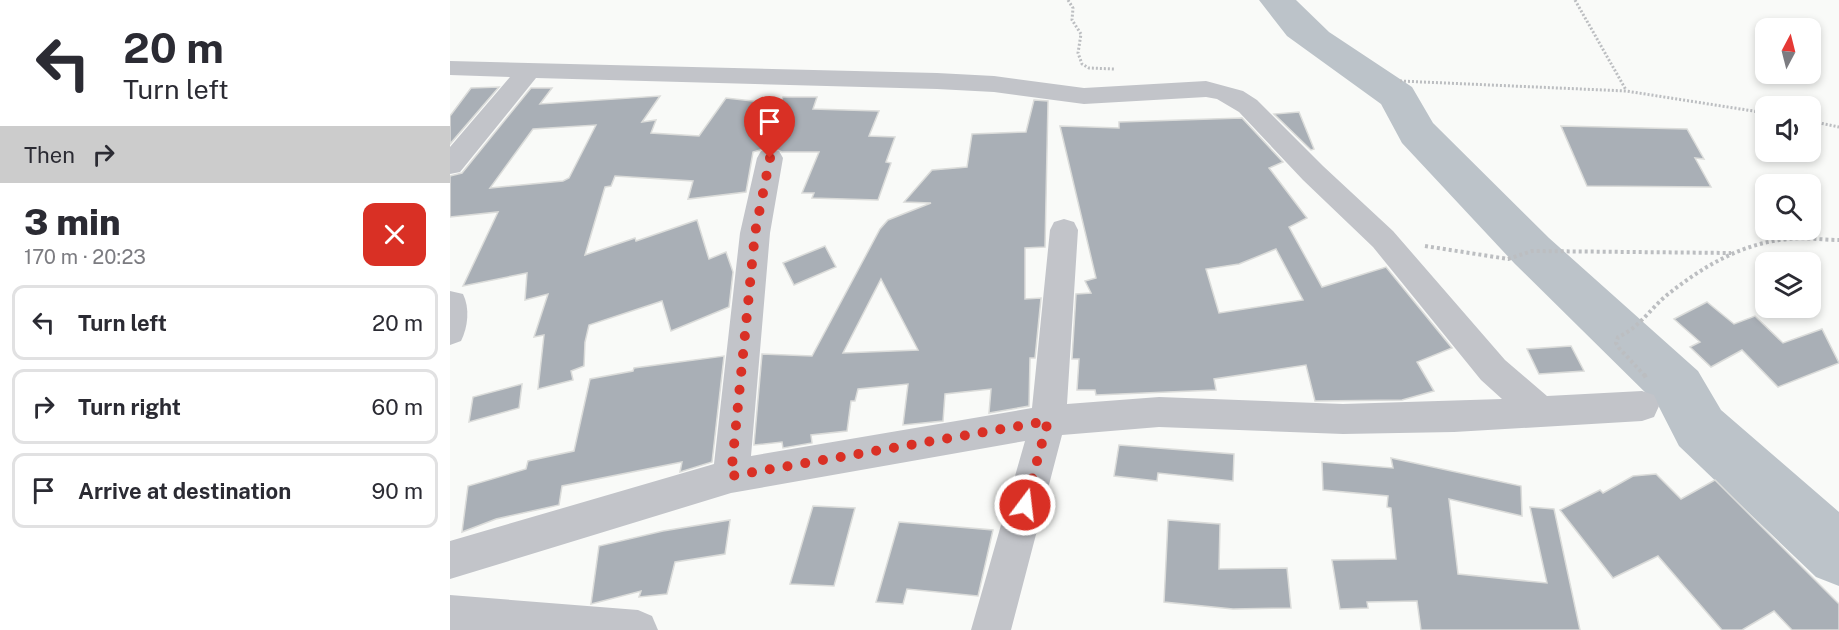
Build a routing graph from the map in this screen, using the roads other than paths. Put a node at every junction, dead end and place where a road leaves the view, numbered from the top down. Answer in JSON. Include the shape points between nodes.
{"nodes":[{"id":1,"x":450,"y":68,"type":"edge"},
{"id":2,"x":528,"y":70,"type":"junction"},
{"id":3,"x":770,"y":158,"type":"dead end"},
{"id":4,"x":450,"y":165,"type":"edge"},
{"id":5,"x":1064,"y":230,"type":"dead end"},
{"id":6,"x":1642,"y":406,"type":"road end"},
{"id":7,"x":1539,"y":411,"type":"junction"},
{"id":8,"x":1048,"y":421,"type":"junction"},
{"id":9,"x":731,"y":476,"type":"junction"},
{"id":10,"x":450,"y":560,"type":"edge"},
{"id":11,"x":450,"y":615,"type":"edge"},
{"id":12,"x":638,"y":630,"type":"edge"},
{"id":13,"x":991,"y":630,"type":"edge"}],
"edges":[{"from":1,"to":2,"type":"street"},
{"from":2,"to":4,"type":"street"},
{"from":2,"to":7,"type":"street","via":[[937,81],[1084,96],[1150,91],[1223,92],[1248,106],[1383,239],[1493,370]]},
{"from":3,"to":9,"type":"street","via":[[755,233]]},
{"from":5,"to":8,"type":"street"},
{"from":6,"to":7,"type":"street"},
{"from":7,"to":8,"type":"street","via":[[1343,419],[1159,412]]},
{"from":8,"to":9,"type":"street"},
{"from":8,"to":13,"type":"street"},
{"from":9,"to":10,"type":"street"},
{"from":11,"to":12,"type":"street"}]}
